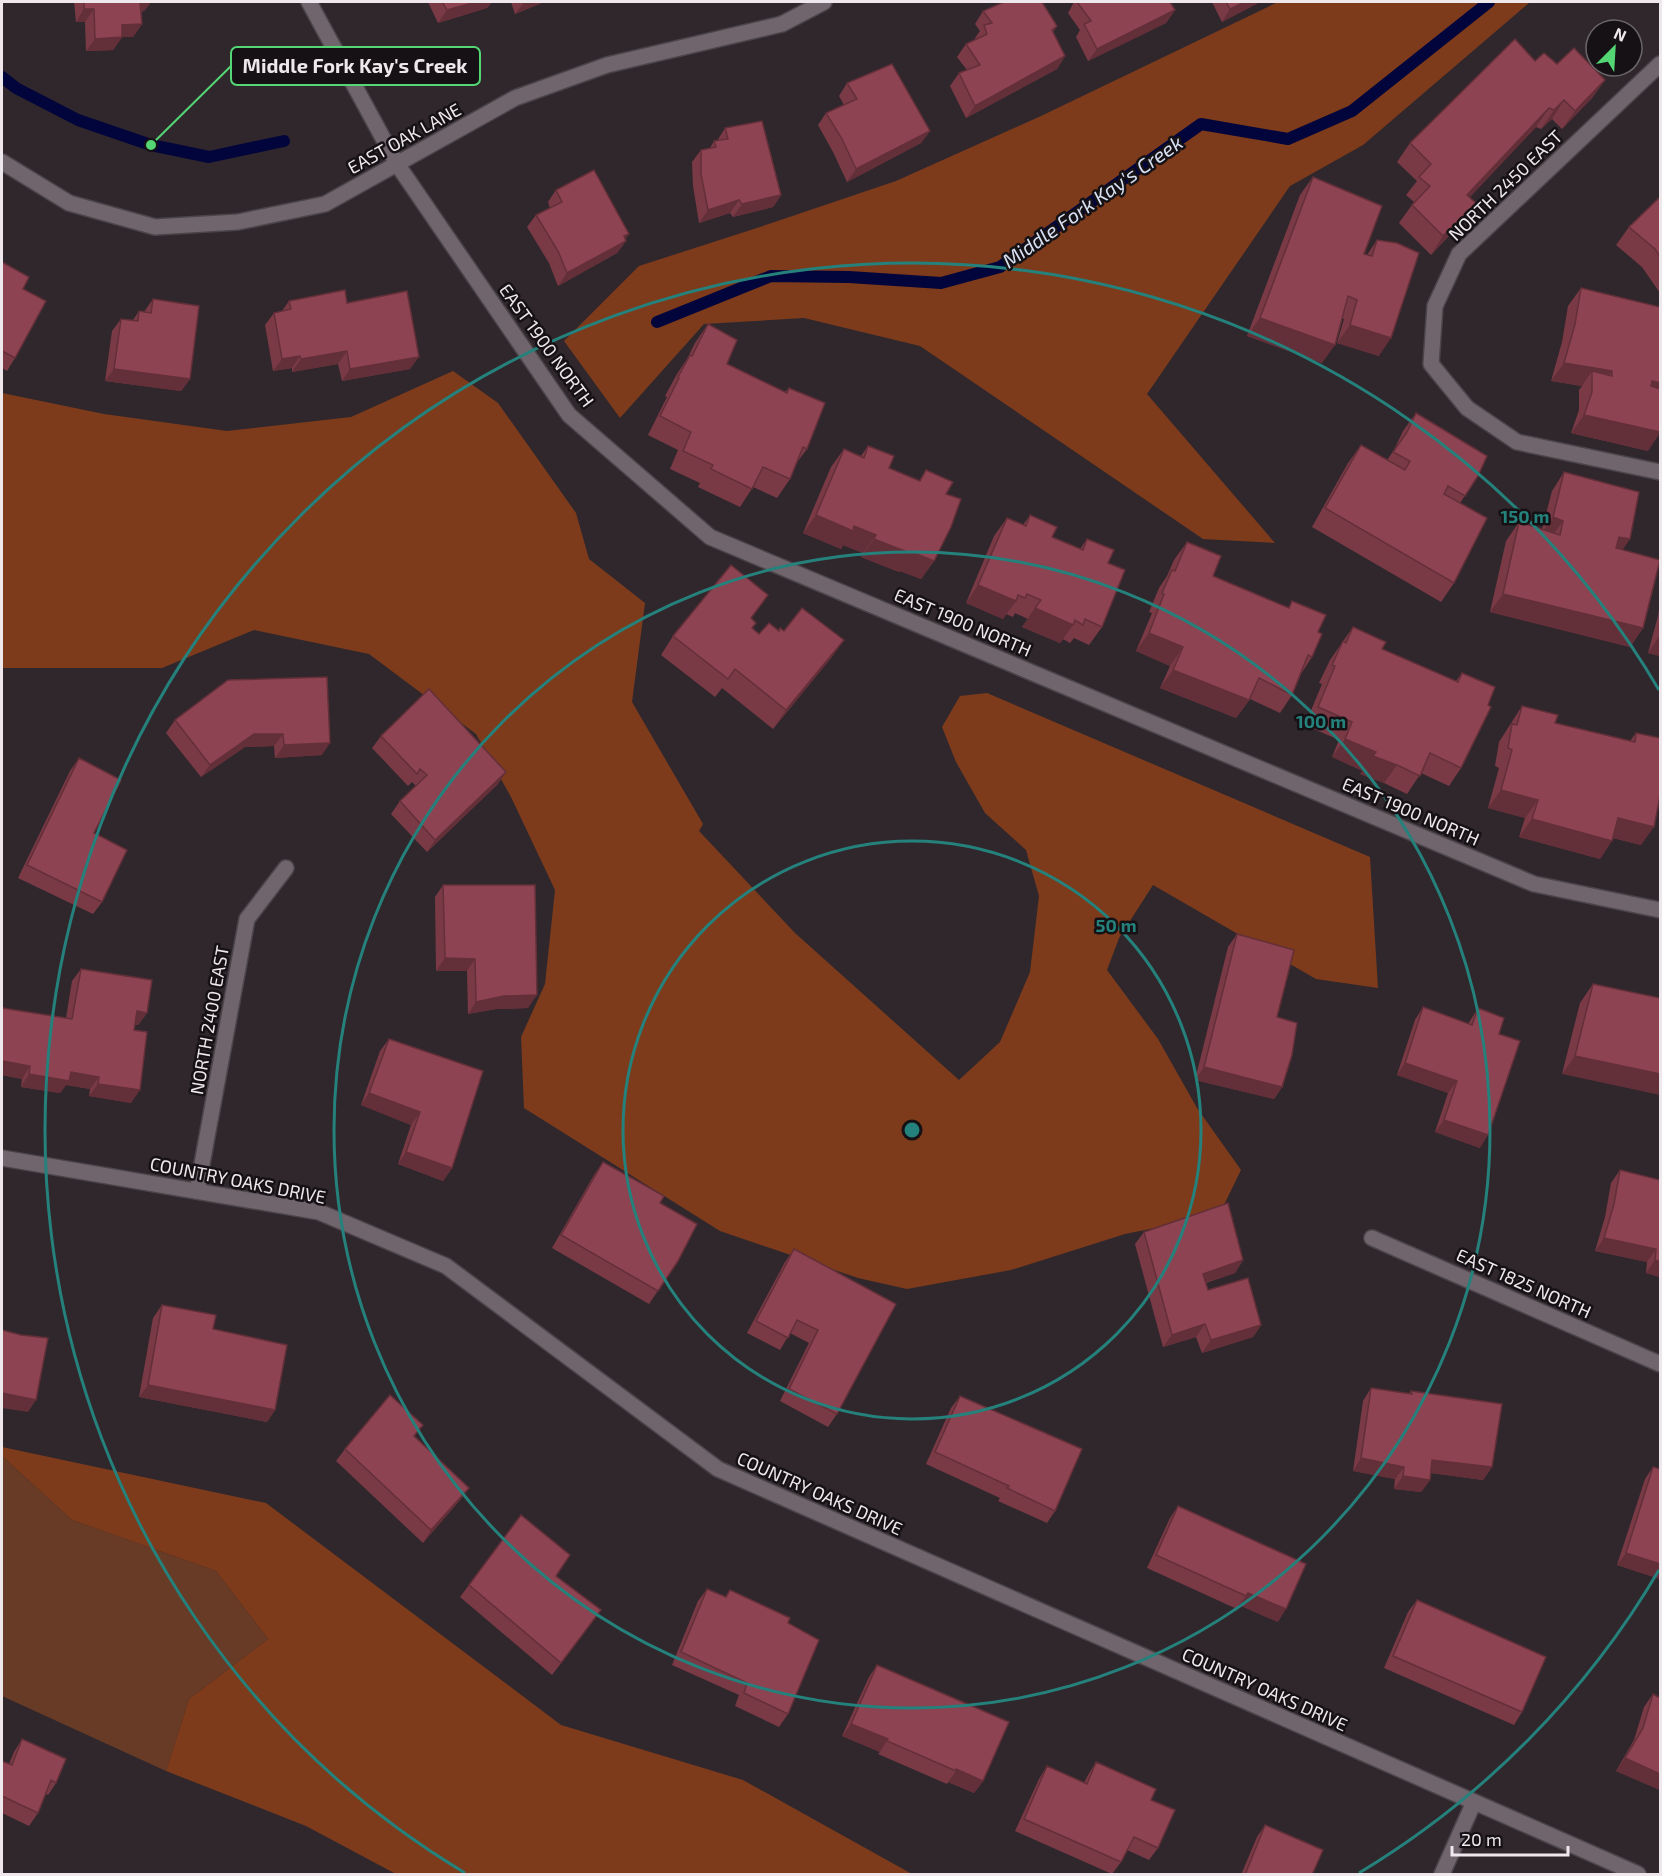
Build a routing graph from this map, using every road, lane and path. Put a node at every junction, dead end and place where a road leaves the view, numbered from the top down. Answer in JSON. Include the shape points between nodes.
{"nodes":[{"id":1,"x":309,"y":2,"type":"edge"},
{"id":2,"x":824,"y":2,"type":"edge"},
{"id":3,"x":1660,"y":64,"type":"edge"},
{"id":4,"x":2,"y":162,"type":"edge"},
{"id":5,"x":397,"y":164,"type":"junction"},
{"id":6,"x":1660,"y":472,"type":"edge"},
{"id":7,"x":286,"y":868,"type":"dead end"},
{"id":8,"x":1660,"y":910,"type":"edge"},
{"id":9,"x":2,"y":1158,"type":"edge"},
{"id":10,"x":197,"y":1191,"type":"junction"},
{"id":11,"x":1372,"y":1238,"type":"dead end"},
{"id":12,"x":1660,"y":1364,"type":"edge"},
{"id":13,"x":1474,"y":1802,"type":"junction"},
{"id":14,"x":1442,"y":1875,"type":"edge"},
{"id":15,"x":1638,"y":1875,"type":"edge"}],
"edges":[{"from":1,"to":5,"type":"street","name":"EAST 1900 NORTH"},
{"from":2,"to":5,"type":"street","name":"EAST OAK LANE","via":[[782,24],[607,65],[515,98]]},
{"from":3,"to":6,"type":"street","name":"NORTH 2450 EAST","via":[[1459,254],[1435,306],[1431,364],[1467,408],[1518,442]]},
{"from":4,"to":5,"type":"street","name":"EAST OAK LANE","via":[[69,203],[155,227],[238,222],[325,204]]},
{"from":5,"to":8,"type":"street","name":"EAST 1900 NORTH","via":[[569,415],[710,537],[1534,884]]},
{"from":7,"to":10,"type":"street","name":"NORTH 2400 EAST","via":[[247,919]]},
{"from":9,"to":10,"type":"street","name":"COUNTRY OAKS DRIVE"},
{"from":10,"to":13,"type":"street","name":"COUNTRY OAKS DRIVE","via":[[319,1212],[446,1266],[717,1469]]},
{"from":11,"to":12,"type":"street","name":"EAST 1825 NORTH"},
{"from":13,"to":14,"type":"street"},
{"from":13,"to":15,"type":"street","name":"COUNTRY OAKS DRIVE"}]}
